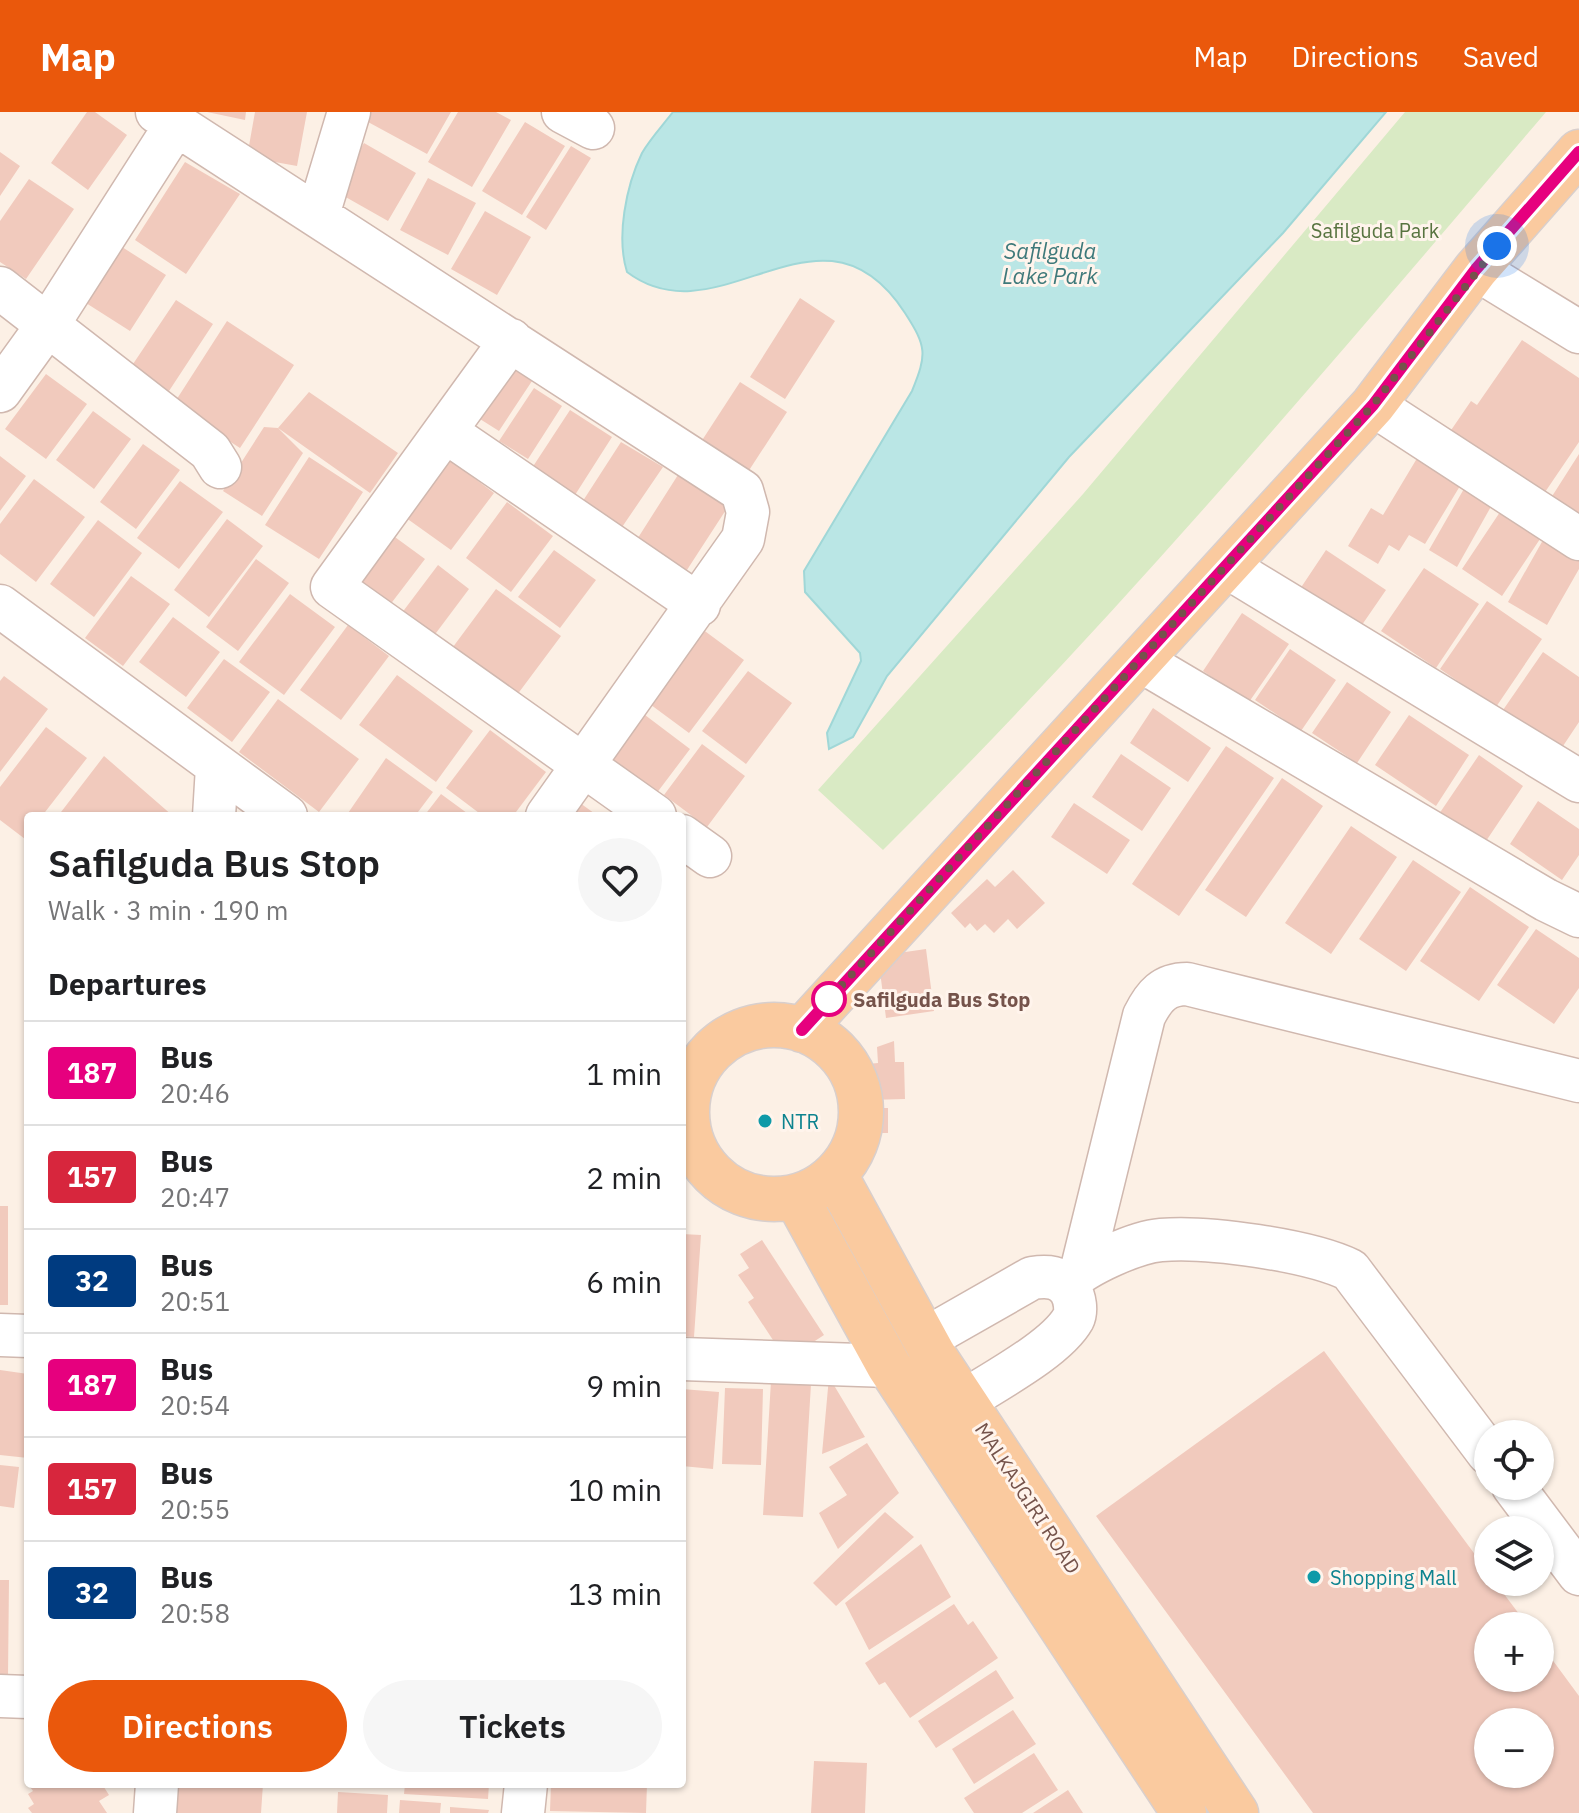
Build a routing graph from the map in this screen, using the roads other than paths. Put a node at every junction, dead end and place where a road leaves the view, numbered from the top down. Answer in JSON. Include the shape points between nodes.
{"nodes":[{"id":1,"x":349,"y":112,"type":"edge"},
{"id":2,"x":166,"y":119,"type":"edge"},
{"id":3,"x":1579,"y":152,"type":"edge"},
{"id":4,"x":318,"y":215,"type":"junction"},
{"id":5,"x":1476,"y":269,"type":"junction"},
{"id":6,"x":0,"y":288,"type":"edge"},
{"id":7,"x":49,"y":323,"type":"junction"},
{"id":8,"x":1579,"y":332,"type":"edge"},
{"id":9,"x":511,"y":340,"type":"junction"},
{"id":10,"x":0,"y":391,"type":"edge"},
{"id":11,"x":1373,"y":405,"type":"junction"},
{"id":12,"x":446,"y":432,"type":"junction"},
{"id":13,"x":220,"y":467,"type":"dead end"},
{"id":14,"x":1579,"y":539,"type":"edge"},
{"id":15,"x":1227,"y":567,"type":"junction"},
{"id":16,"x":699,"y":605,"type":"junction"},
{"id":17,"x":0,"y":606,"type":"edge"},
{"id":18,"x":1141,"y":661,"type":"junction"},
{"id":19,"x":585,"y":764,"type":"junction"},
{"id":20,"x":217,"y":767,"type":"junction"},
{"id":21,"x":1579,"y":781,"type":"edge"},
{"id":22,"x":214,"y":812,"type":"edge"},
{"id":23,"x":280,"y":812,"type":"edge"},
{"id":24,"x":550,"y":812,"type":"edge"},
{"id":25,"x":650,"y":812,"type":"edge"},
{"id":26,"x":1579,"y":916,"type":"edge"},
{"id":27,"x":802,"y":1030,"type":"junction"},
{"id":28,"x":1579,"y":1081,"type":"edge"},
{"id":29,"x":686,"y":1095,"type":"edge"},
{"id":30,"x":686,"y":1111,"type":"edge"},
{"id":31,"x":835,"y":1175,"type":"junction"},
{"id":32,"x":796,"y":1197,"type":"junction"},
{"id":33,"x":1074,"y":1276,"type":"junction"},
{"id":34,"x":0,"y":1335,"type":"edge"},
{"id":35,"x":24,"y":1336,"type":"edge"},
{"id":36,"x":925,"y":1339,"type":"junction"},
{"id":37,"x":686,"y":1359,"type":"edge"},
{"id":38,"x":889,"y":1366,"type":"junction"},
{"id":39,"x":964,"y":1401,"type":"junction"},
{"id":40,"x":1474,"y":1434,"type":"edge"},
{"id":41,"x":1524,"y":1500,"type":"edge"},
{"id":42,"x":1579,"y":1574,"type":"edge"},
{"id":43,"x":0,"y":1696,"type":"edge"},
{"id":44,"x":24,"y":1697,"type":"edge"},
{"id":45,"x":157,"y":1788,"type":"edge"},
{"id":46,"x":526,"y":1788,"type":"edge"},
{"id":47,"x":155,"y":1813,"type":"edge"},
{"id":48,"x":523,"y":1813,"type":"edge"},
{"id":49,"x":1184,"y":1813,"type":"edge"},
{"id":50,"x":1236,"y":1813,"type":"edge"}],
"edges":[{"from":1,"to":4,"type":"street"},
{"from":2,"to":4,"type":"street"},
{"from":2,"to":7,"type":"street"},
{"from":3,"to":5,"type":"main road"},
{"from":4,"to":9,"type":"street"},
{"from":5,"to":8,"type":"street"},
{"from":5,"to":11,"type":"main road"},
{"from":6,"to":7,"type":"street"},
{"from":7,"to":10,"type":"street"},
{"from":7,"to":13,"type":"street","via":[[210,451]]},
{"from":9,"to":12,"type":"street"},
{"from":9,"to":16,"type":"street","via":[[742,491],[748,512],[743,539]]},
{"from":11,"to":14,"type":"street"},
{"from":11,"to":15,"type":"main road"},
{"from":12,"to":16,"type":"street"},
{"from":12,"to":19,"type":"street","via":[[332,587]]},
{"from":15,"to":18,"type":"main road"},
{"from":15,"to":21,"type":"street"},
{"from":16,"to":19,"type":"street"},
{"from":17,"to":20,"type":"street"},
{"from":18,"to":26,"type":"street"},
{"from":18,"to":27,"type":"main road"},
{"from":19,"to":24,"type":"street"},
{"from":19,"to":25,"type":"street"},
{"from":20,"to":22,"type":"street"},
{"from":20,"to":23,"type":"street"},
{"from":27,"to":29,"type":"main road","via":[[763,1026],[728,1038],[700,1065]]},
{"from":27,"to":31,"type":"main road","via":[[839,1054],[859,1093],[858,1137]]},
{"from":28,"to":33,"type":"street","via":[[1174,984],[1152,1000],[1144,1016]]},
{"from":30,"to":32,"type":"main road","via":[[691,1142],[716,1178],[753,1197]]},
{"from":31,"to":32,"type":"main road"},
{"from":31,"to":36,"type":"main road","name":"MALKAJGIRI ROAD"},
{"from":32,"to":38,"type":"main road"},
{"from":33,"to":36,"type":"street","via":[[1032,1278]]},
{"from":33,"to":39,"type":"street","via":[[1074,1317],[1061,1334]]},
{"from":33,"to":40,"type":"street","via":[[1159,1240],[1216,1242],[1327,1258],[1350,1270]]},
{"from":34,"to":35,"type":"street"},
{"from":36,"to":39,"type":"main road","name":"MALKAJGIRI ROAD"},
{"from":37,"to":38,"type":"street"},
{"from":38,"to":49,"type":"main road"},
{"from":39,"to":50,"type":"main road","name":"MALKAJGIRI ROAD"},
{"from":41,"to":42,"type":"street"},
{"from":43,"to":44,"type":"street"},
{"from":45,"to":47,"type":"street"},
{"from":46,"to":48,"type":"street"}]}
